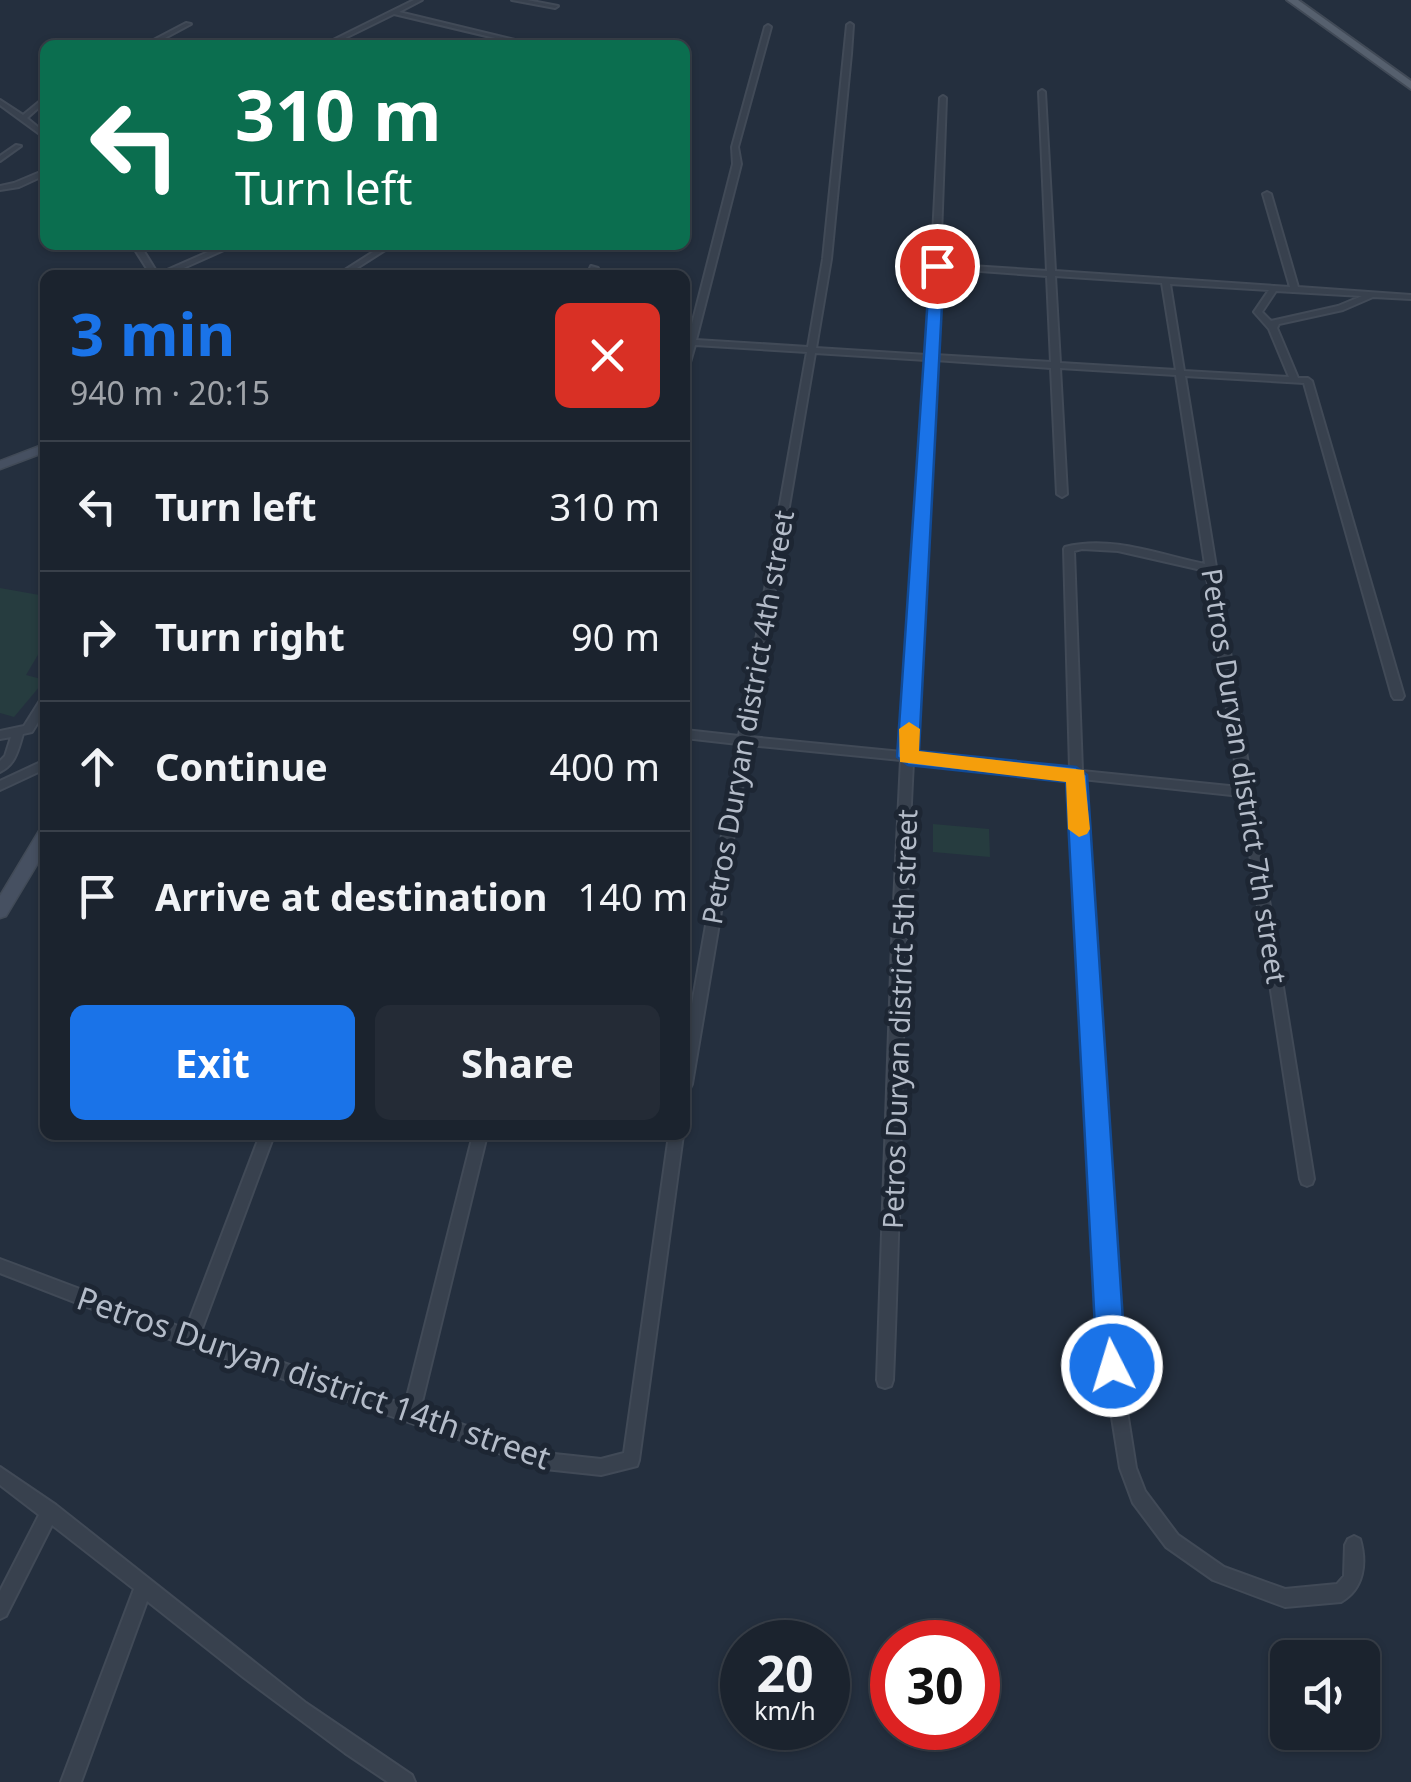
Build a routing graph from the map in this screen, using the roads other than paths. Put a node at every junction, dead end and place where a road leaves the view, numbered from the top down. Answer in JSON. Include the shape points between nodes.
{"nodes":[{"id":1,"x":419,"y":0,"type":"edge"},
{"id":2,"x":515,"y":0,"type":"edge"},
{"id":3,"x":1292,"y":0,"type":"edge"},
{"id":4,"x":555,"y":6,"type":"dead end"},
{"id":5,"x":394,"y":13,"type":"junction"},
{"id":6,"x":188,"y":24,"type":"dead end"},
{"id":7,"x":850,"y":25,"type":"dead end"},
{"id":8,"x":768,"y":27,"type":"dead end"},
{"id":9,"x":157,"y":40,"type":"edge"},
{"id":10,"x":337,"y":40,"type":"edge"},
{"id":11,"x":512,"y":40,"type":"edge"},
{"id":12,"x":1411,"y":86,"type":"edge"},
{"id":13,"x":1042,"y":92,"type":"dead end"},
{"id":14,"x":943,"y":98,"type":"dead end"},
{"id":15,"x":0,"y":102,"type":"edge"},
{"id":16,"x":40,"y":102,"type":"edge"},
{"id":17,"x":23,"y":118,"type":"junction"},
{"id":18,"x":40,"y":132,"type":"edge"},
{"id":19,"x":18,"y":146,"type":"dead end"},
{"id":20,"x":0,"y":159,"type":"edge"},
{"id":21,"x":40,"y":174,"type":"edge"},
{"id":22,"x":0,"y":188,"type":"edge"},
{"id":23,"x":1268,"y":194,"type":"dead end"},
{"id":24,"x":218,"y":250,"type":"edge"},
{"id":25,"x":381,"y":250,"type":"edge"},
{"id":26,"x":937,"y":266,"type":"junction"},
{"id":27,"x":170,"y":270,"type":"edge"},
{"id":28,"x":350,"y":270,"type":"edge"},
{"id":29,"x":1052,"y":273,"type":"junction"},
{"id":30,"x":1166,"y":282,"type":"junction"},
{"id":31,"x":1274,"y":288,"type":"junction"},
{"id":32,"x":1295,"y":290,"type":"junction"},
{"id":33,"x":1373,"y":294,"type":"junction"},
{"id":34,"x":1411,"y":297,"type":"edge"},
{"id":35,"x":1273,"y":328,"type":"junction"},
{"id":36,"x":690,"y":334,"type":"edge"},
{"id":37,"x":690,"y":342,"type":"edge"},
{"id":38,"x":810,"y":350,"type":"junction"},
{"id":39,"x":931,"y":358,"type":"junction"},
{"id":40,"x":1058,"y":366,"type":"junction"},
{"id":41,"x":1182,"y":374,"type":"junction"},
{"id":42,"x":1295,"y":381,"type":"junction"},
{"id":43,"x":40,"y":450,"type":"edge"},
{"id":44,"x":0,"y":465,"type":"edge"},
{"id":45,"x":1062,"y":494,"type":"dead end"},
{"id":46,"x":1212,"y":568,"type":"junction"},
{"id":47,"x":1398,"y":696,"type":"dead end"},
{"id":48,"x":40,"y":712,"type":"edge"},
{"id":49,"x":18,"y":733,"type":"junction"},
{"id":50,"x":690,"y":734,"type":"edge"},
{"id":51,"x":0,"y":735,"type":"edge"},
{"id":52,"x":744,"y":739,"type":"junction"},
{"id":53,"x":908,"y":757,"type":"junction"},
{"id":54,"x":40,"y":766,"type":"edge"},
{"id":55,"x":0,"y":768,"type":"edge"},
{"id":56,"x":1076,"y":775,"type":"junction"},
{"id":57,"x":0,"y":786,"type":"edge"},
{"id":58,"x":1248,"y":792,"type":"junction"},
{"id":59,"x":40,"y":843,"type":"edge"},
{"id":60,"x":9,"y":888,"type":"edge"},
{"id":61,"x":0,"y":911,"type":"edge"},
{"id":62,"x":690,"y":1055,"type":"edge"},
{"id":63,"x":265,"y":1140,"type":"edge"},
{"id":64,"x":479,"y":1140,"type":"edge"},
{"id":65,"x":675,"y":1140,"type":"edge"},
{"id":66,"x":1308,"y":1179,"type":"dead end"},
{"id":67,"x":0,"y":1266,"type":"edge"},
{"id":68,"x":190,"y":1339,"type":"junction"},
{"id":69,"x":885,"y":1380,"type":"dead end"},
{"id":70,"x":411,"y":1415,"type":"junction"},
{"id":71,"x":0,"y":1475,"type":"edge"},
{"id":72,"x":50,"y":1511,"type":"junction"},
{"id":73,"x":1354,"y":1545,"type":"dead end"},
{"id":74,"x":142,"y":1588,"type":"junction"},
{"id":75,"x":0,"y":1610,"type":"edge"},
{"id":76,"x":384,"y":1776,"type":"edge"},
{"id":77,"x":71,"y":1782,"type":"edge"},
{"id":78,"x":405,"y":1782,"type":"edge"}],
"edges":[{"from":1,"to":5,"type":"street"},
{"from":2,"to":4,"type":"street"},
{"from":3,"to":12,"type":"main road"},
{"from":5,"to":10,"type":"street"},
{"from":5,"to":11,"type":"street"},
{"from":6,"to":9,"type":"street"},
{"from":7,"to":38,"type":"street","name":"Petros Duryan district 4th street","via":[[827,259]]},
{"from":8,"to":36,"type":"street"},
{"from":13,"to":29,"type":"street"},
{"from":14,"to":26,"type":"street","name":"Petros Duryan district 5th street"},
{"from":15,"to":17,"type":"street"},
{"from":16,"to":17,"type":"street"},
{"from":17,"to":18,"type":"street"},
{"from":19,"to":20,"type":"street"},
{"from":21,"to":22,"type":"street"},
{"from":23,"to":32,"type":"street"},
{"from":24,"to":27,"type":"street"},
{"from":25,"to":28,"type":"street"},
{"from":26,"to":29,"type":"street"},
{"from":26,"to":39,"type":"street","name":"Petros Duryan district 5th street"},
{"from":29,"to":30,"type":"street"},
{"from":29,"to":40,"type":"street"},
{"from":30,"to":31,"type":"street"},
{"from":30,"to":41,"type":"street","name":"Petros Duryan district 7th street"},
{"from":31,"to":32,"type":"street"},
{"from":31,"to":35,"type":"street","via":[[1258,312]]},
{"from":32,"to":33,"type":"street"},
{"from":33,"to":34,"type":"street"},
{"from":33,"to":35,"type":"street","via":[[1275,322]]},
{"from":35,"to":42,"type":"street"},
{"from":37,"to":38,"type":"street"},
{"from":38,"to":39,"type":"street"},
{"from":38,"to":52,"type":"street","name":"Petros Duryan district 4th street"},
{"from":39,"to":40,"type":"street"},
{"from":39,"to":53,"type":"street","name":"Petros Duryan district 5th street"},
{"from":40,"to":41,"type":"street"},
{"from":40,"to":45,"type":"street"},
{"from":41,"to":42,"type":"street"},
{"from":41,"to":46,"type":"street","name":"Petros Duryan district 7th street"},
{"from":42,"to":47,"type":"street","via":[[1308,381]]},
{"from":43,"to":44,"type":"main road"},
{"from":46,"to":56,"type":"street","via":[[1138,552],[1069,549]]},
{"from":46,"to":58,"type":"street","name":"Petros Duryan district 7th street"},
{"from":48,"to":49,"type":"street"},
{"from":49,"to":51,"type":"street"},
{"from":49,"to":55,"type":"street"},
{"from":50,"to":52,"type":"street"},
{"from":52,"to":53,"type":"street"},
{"from":52,"to":62,"type":"street","name":"Petros Duryan district 4th street"},
{"from":53,"to":56,"type":"street"},
{"from":53,"to":69,"type":"street","name":"Petros Duryan district 5th street"},
{"from":54,"to":57,"type":"street"},
{"from":56,"to":58,"type":"street"},
{"from":56,"to":73,"type":"street","via":[[1103,1255],[1128,1468],[1139,1496],[1172,1541],[1218,1574],[1285,1598],[1341,1593],[1353,1580]]},
{"from":58,"to":66,"type":"street","name":"Petros Duryan district 7th street"},
{"from":59,"to":60,"type":"main road"},
{"from":60,"to":61,"type":"main road"},
{"from":63,"to":68,"type":"street"},
{"from":64,"to":70,"type":"street"},
{"from":65,"to":70,"type":"street","name":"Petros Duryan district 14th street","via":[[632,1460],[601,1468],[546,1461]]},
{"from":67,"to":68,"type":"street","name":"Petros Duryan district 14th street"},
{"from":68,"to":70,"type":"street","name":"Petros Duryan district 14th street"},
{"from":71,"to":72,"type":"street"},
{"from":72,"to":74,"type":"street"},
{"from":72,"to":75,"type":"street"},
{"from":74,"to":76,"type":"street"},
{"from":74,"to":77,"type":"street"},
{"from":76,"to":78,"type":"street"}]}
